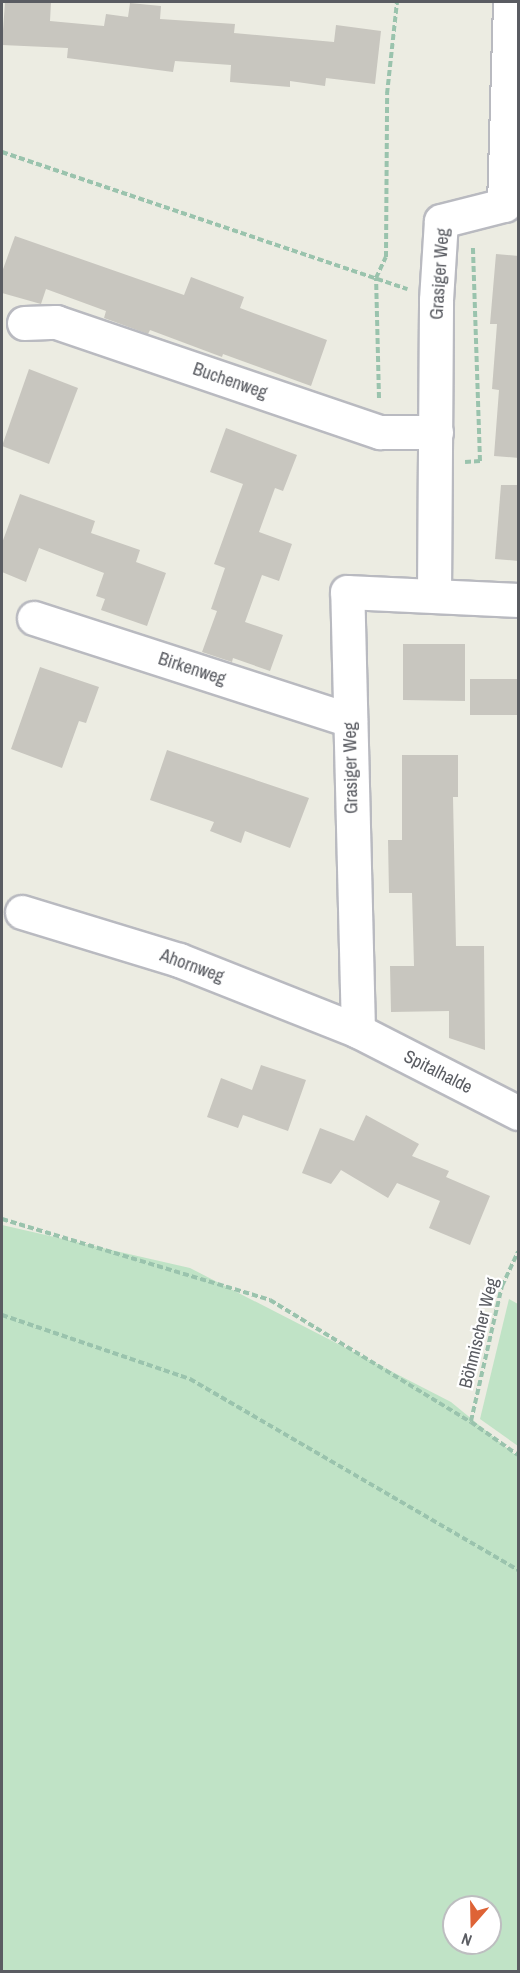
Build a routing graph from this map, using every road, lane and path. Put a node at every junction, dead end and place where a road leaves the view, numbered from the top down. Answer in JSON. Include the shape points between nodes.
{"nodes":[{"id":1,"x":398,"y":2,"type":"edge"},
{"id":2,"x":510,"y":2,"type":"edge"},
{"id":3,"x":2,"y":152,"type":"edge"},
{"id":4,"x":511,"y":209,"type":"edge"},
{"id":5,"x":472,"y":213,"type":"junction"},
{"id":6,"x":376,"y":278,"type":"junction"},
{"id":7,"x":436,"y":300,"type":"junction"},
{"id":8,"x":24,"y":323,"type":"dead end"},
{"id":9,"x":380,"y":432,"type":"junction"},
{"id":10,"x":437,"y":448,"type":"junction"},
{"id":11,"x":434,"y":593,"type":"junction"},
{"id":12,"x":519,"y":600,"type":"edge"},
{"id":13,"x":34,"y":618,"type":"dead end"},
{"id":14,"x":350,"y":720,"type":"junction"},
{"id":15,"x":22,"y":912,"type":"dead end"},
{"id":16,"x":358,"y":1031,"type":"junction"},
{"id":17,"x":519,"y":1113,"type":"edge"},
{"id":18,"x":2,"y":1219,"type":"edge"},
{"id":19,"x":519,"y":1252,"type":"edge"},
{"id":20,"x":2,"y":1315,"type":"edge"},
{"id":21,"x":471,"y":1422,"type":"junction"},
{"id":22,"x":519,"y":1455,"type":"edge"},
{"id":23,"x":519,"y":1570,"type":"edge"}],
"edges":[{"from":1,"to":6,"type":"path","via":[[387,94],[386,257]]},
{"from":2,"to":4,"type":"street","name":"Grasiger Weg"},
{"from":3,"to":6,"type":"path"},
{"from":4,"to":5,"type":"street","name":"Grasiger Weg"},
{"from":5,"to":7,"type":"street","name":"Grasiger Weg","via":[[441,221]]},
{"from":5,"to":10,"type":"path","via":[[480,461]]},
{"from":6,"to":7,"type":"path"},
{"from":6,"to":9,"type":"path"},
{"from":7,"to":10,"type":"street","name":"Grasiger Weg"},
{"from":8,"to":9,"type":"street","name":"Buchenweg","via":[[56,322]]},
{"from":9,"to":10,"type":"street","name":"Buchenweg"},
{"from":10,"to":11,"type":"street","name":"Grasiger Weg"},
{"from":11,"to":12,"type":"street","name":"Grasiger Weg"},
{"from":11,"to":14,"type":"street","name":"Grasiger Weg","via":[[346,592]]},
{"from":13,"to":14,"type":"street","name":"Birkenweg"},
{"from":14,"to":16,"type":"street","name":"Grasiger Weg"},
{"from":15,"to":16,"type":"street","name":"Ahornweg","via":[[179,960]]},
{"from":16,"to":17,"type":"street","name":"Spitalhalde"},
{"from":18,"to":21,"type":"path","via":[[270,1300]]},
{"from":19,"to":21,"type":"path","name":"Böhmischer Weg","via":[[502,1286]]},
{"from":20,"to":23,"type":"path","via":[[190,1379]]},
{"from":21,"to":22,"type":"path"}]}
